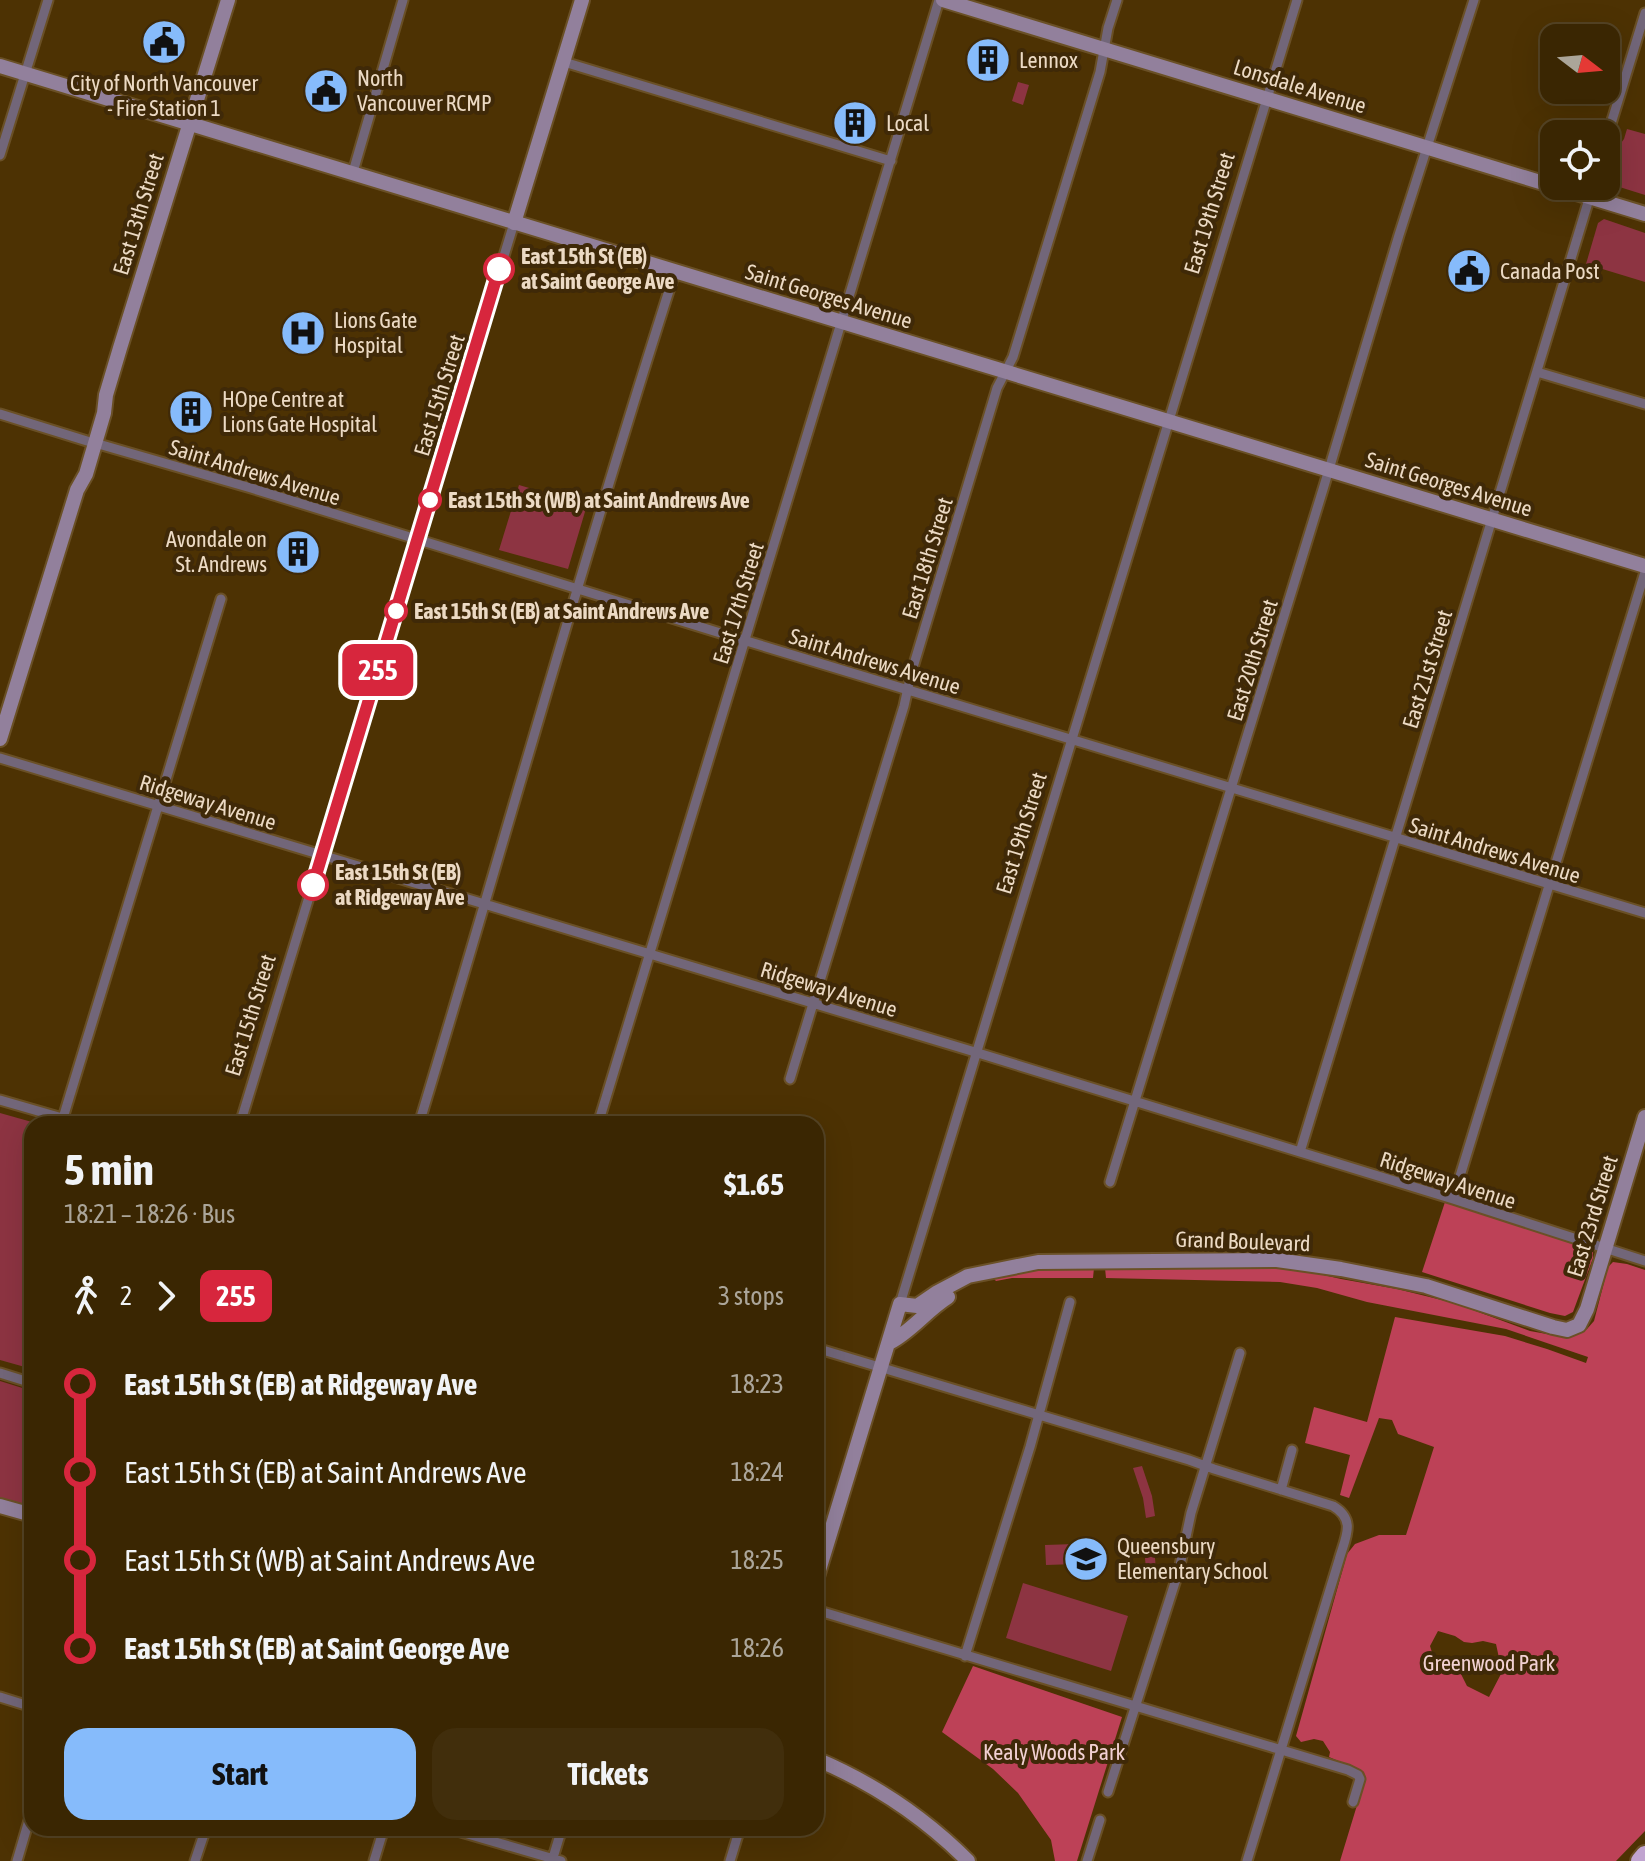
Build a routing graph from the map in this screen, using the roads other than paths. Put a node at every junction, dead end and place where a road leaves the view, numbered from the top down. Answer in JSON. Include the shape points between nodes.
{"nodes":[{"id":1,"x":48,"y":0,"type":"edge"},
{"id":2,"x":228,"y":0,"type":"edge"},
{"id":3,"x":403,"y":0,"type":"edge"},
{"id":4,"x":582,"y":0,"type":"edge"},
{"id":5,"x":941,"y":0,"type":"edge"},
{"id":6,"x":1117,"y":0,"type":"edge"},
{"id":7,"x":1297,"y":0,"type":"edge"},
{"id":8,"x":1474,"y":0,"type":"edge"},
{"id":9,"x":1645,"y":13,"type":"edge"},
{"id":10,"x":1104,"y":49,"type":"junction"},
{"id":11,"x":564,"y":62,"type":"junction"},
{"id":12,"x":0,"y":66,"type":"edge"},
{"id":13,"x":25,"y":73,"type":"junction"},
{"id":14,"x":1267,"y":98,"type":"junction"},
{"id":15,"x":1612,"y":120,"type":"edge"},
{"id":16,"x":189,"y":124,"type":"junction"},
{"id":17,"x":1428,"y":148,"type":"junction"},
{"id":18,"x":0,"y":155,"type":"edge"},
{"id":19,"x":891,"y":161,"type":"junction"},
{"id":20,"x":353,"y":172,"type":"junction"},
{"id":21,"x":1540,"y":178,"type":"edge"},
{"id":22,"x":1588,"y":200,"type":"edge"},
{"id":23,"x":1612,"y":200,"type":"edge"},
{"id":24,"x":1645,"y":214,"type":"edge"},
{"id":25,"x":514,"y":223,"type":"junction"},
{"id":26,"x":675,"y":272,"type":"junction"},
{"id":27,"x":842,"y":322,"type":"junction"},
{"id":28,"x":1006,"y":372,"type":"junction"},
{"id":29,"x":1537,"y":372,"type":"junction"},
{"id":30,"x":1645,"y":404,"type":"edge"},
{"id":31,"x":0,"y":414,"type":"edge"},
{"id":32,"x":1169,"y":421,"type":"junction"},
{"id":33,"x":91,"y":442,"type":"junction"},
{"id":34,"x":1329,"y":470,"type":"junction"},
{"id":35,"x":1492,"y":519,"type":"junction"},
{"id":36,"x":418,"y":541,"type":"junction"},
{"id":37,"x":1645,"y":569,"type":"edge"},
{"id":38,"x":577,"y":589,"type":"junction"},
{"id":39,"x":221,"y":599,"type":"dead end"},
{"id":40,"x":745,"y":640,"type":"junction"},
{"id":41,"x":907,"y":689,"type":"junction"},
{"id":42,"x":0,"y":739,"type":"edge"},
{"id":43,"x":1072,"y":740,"type":"junction"},
{"id":44,"x":0,"y":758,"type":"edge"},
{"id":45,"x":1231,"y":788,"type":"junction"},
{"id":46,"x":159,"y":807,"type":"junction"},
{"id":47,"x":1395,"y":838,"type":"junction"},
{"id":48,"x":322,"y":856,"type":"junction"},
{"id":49,"x":1549,"y":884,"type":"junction"},
{"id":50,"x":486,"y":905,"type":"junction"},
{"id":51,"x":1645,"y":913,"type":"edge"},
{"id":52,"x":650,"y":955,"type":"junction"},
{"id":53,"x":813,"y":1004,"type":"junction"},
{"id":54,"x":977,"y":1053,"type":"junction"},
{"id":55,"x":790,"y":1079,"type":"dead end"},
{"id":56,"x":0,"y":1100,"type":"edge"},
{"id":57,"x":1135,"y":1101,"type":"junction"},
{"id":58,"x":56,"y":1116,"type":"edge"},
{"id":59,"x":64,"y":1116,"type":"edge"},
{"id":60,"x":242,"y":1116,"type":"edge"},
{"id":61,"x":421,"y":1116,"type":"edge"},
{"id":62,"x":600,"y":1116,"type":"edge"},
{"id":63,"x":1645,"y":1117,"type":"edge"},
{"id":64,"x":1300,"y":1152,"type":"junction"},
{"id":65,"x":1110,"y":1182,"type":"dead end"},
{"id":66,"x":1453,"y":1199,"type":"junction"},
{"id":67,"x":1606,"y":1247,"type":"junction"},
{"id":68,"x":1645,"y":1261,"type":"edge"},
{"id":69,"x":994,"y":1271,"type":"junction"},
{"id":70,"x":1070,"y":1302,"type":"dead end"},
{"id":71,"x":900,"y":1304,"type":"junction"},
{"id":72,"x":1579,"y":1325,"type":"joint"},
{"id":73,"x":889,"y":1343,"type":"junction"},
{"id":74,"x":824,"y":1350,"type":"edge"},
{"id":75,"x":1240,"y":1353,"type":"dead end"},
{"id":76,"x":881,"y":1367,"type":"junction"},
{"id":77,"x":0,"y":1373,"type":"edge"},
{"id":78,"x":24,"y":1380,"type":"edge"},
{"id":79,"x":1039,"y":1414,"type":"junction"},
{"id":80,"x":1292,"y":1450,"type":"dead end"},
{"id":81,"x":1205,"y":1465,"type":"junction"},
{"id":82,"x":1281,"y":1490,"type":"junction"},
{"id":83,"x":0,"y":1506,"type":"edge"},
{"id":84,"x":24,"y":1513,"type":"edge"},
{"id":85,"x":824,"y":1554,"type":"edge"},
{"id":86,"x":824,"y":1612,"type":"edge"},
{"id":87,"x":965,"y":1656,"type":"junction"},
{"id":88,"x":0,"y":1697,"type":"edge"},
{"id":89,"x":24,"y":1704,"type":"edge"},
{"id":90,"x":1137,"y":1706,"type":"junction"},
{"id":91,"x":1280,"y":1749,"type":"junction"},
{"id":92,"x":824,"y":1763,"type":"edge"},
{"id":93,"x":1108,"y":1792,"type":"dead end"},
{"id":94,"x":1353,"y":1802,"type":"dead end"},
{"id":95,"x":1100,"y":1820,"type":"dead end"},
{"id":96,"x":24,"y":1836,"type":"edge"},
{"id":97,"x":203,"y":1836,"type":"edge"},
{"id":98,"x":382,"y":1836,"type":"edge"},
{"id":99,"x":474,"y":1836,"type":"edge"},
{"id":100,"x":560,"y":1836,"type":"edge"},
{"id":101,"x":738,"y":1836,"type":"edge"},
{"id":102,"x":1645,"y":1855,"type":"edge"},
{"id":103,"x":556,"y":1860,"type":"edge"},
{"id":104,"x":17,"y":1861,"type":"edge"},
{"id":105,"x":195,"y":1861,"type":"edge"},
{"id":106,"x":374,"y":1861,"type":"edge"},
{"id":107,"x":730,"y":1861,"type":"edge"},
{"id":108,"x":968,"y":1861,"type":"edge"},
{"id":109,"x":1087,"y":1861,"type":"edge"},
{"id":110,"x":1247,"y":1861,"type":"edge"},
{"id":111,"x":1640,"y":1861,"type":"edge"}],
"edges":[{"from":1,"to":13,"type":"street"},
{"from":2,"to":16,"type":"street","name":"East 13th Street"},
{"from":3,"to":20,"type":"street"},
{"from":4,"to":11,"type":"street","name":"East 15th Street"},
{"from":5,"to":10,"type":"street","name":"Lonsdale Avenue"},
{"from":5,"to":19,"type":"street","name":"East 17th Street"},
{"from":6,"to":10,"type":"street","name":"East 18th Street"},
{"from":7,"to":14,"type":"street","name":"East 19th Street"},
{"from":8,"to":17,"type":"street","name":"East 20th Street"},
{"from":9,"to":15,"type":"street"},
{"from":10,"to":14,"type":"street","name":"Lonsdale Avenue"},
{"from":10,"to":28,"type":"street","name":"East 18th Street"},
{"from":11,"to":19,"type":"street"},
{"from":11,"to":25,"type":"street","name":"East 15th Street"},
{"from":12,"to":13,"type":"street","name":"Saint Georges Avenue"},
{"from":13,"to":16,"type":"street","name":"Saint Georges Avenue"},
{"from":13,"to":18,"type":"street"},
{"from":14,"to":17,"type":"street","name":"Lonsdale Avenue"},
{"from":14,"to":32,"type":"street","name":"East 19th Street"},
{"from":16,"to":20,"type":"street","name":"Saint Georges Avenue"},
{"from":16,"to":33,"type":"street","name":"East 13th Street"},
{"from":17,"to":21,"type":"street","name":"Lonsdale Avenue"},
{"from":17,"to":34,"type":"street","name":"East 20th Street"},
{"from":19,"to":27,"type":"street","name":"East 17th Street"},
{"from":20,"to":25,"type":"street","name":"Saint Georges Avenue"},
{"from":22,"to":29,"type":"street","name":"East 21st Street"},
{"from":23,"to":24,"type":"street","name":"Lonsdale Avenue"},
{"from":25,"to":26,"type":"street","name":"Saint Georges Avenue"},
{"from":25,"to":36,"type":"street","name":"East 15th Street"},
{"from":26,"to":27,"type":"street","name":"Saint Georges Avenue"},
{"from":26,"to":38,"type":"street"},
{"from":27,"to":28,"type":"street","name":"Saint Georges Avenue"},
{"from":27,"to":40,"type":"street","name":"East 17th Street"},
{"from":28,"to":32,"type":"street","name":"Saint Georges Avenue"},
{"from":28,"to":41,"type":"street","name":"East 18th Street"},
{"from":29,"to":30,"type":"street"},
{"from":29,"to":35,"type":"street","name":"East 21st Street"},
{"from":31,"to":33,"type":"street","name":"Saint Andrews Avenue"},
{"from":32,"to":34,"type":"street","name":"Saint Georges Avenue"},
{"from":32,"to":43,"type":"street","name":"East 19th Street"},
{"from":33,"to":36,"type":"street","name":"Saint Andrews Avenue"},
{"from":33,"to":42,"type":"street","name":"East 13th Street"},
{"from":34,"to":35,"type":"street","name":"Saint Georges Avenue"},
{"from":34,"to":45,"type":"street","name":"East 20th Street"},
{"from":35,"to":37,"type":"street","name":"Saint Georges Avenue"},
{"from":35,"to":47,"type":"street","name":"East 21st Street"},
{"from":36,"to":38,"type":"street","name":"Saint Andrews Avenue"},
{"from":36,"to":48,"type":"street","name":"East 15th Street"},
{"from":37,"to":49,"type":"street"},
{"from":38,"to":40,"type":"street","name":"Saint Andrews Avenue"},
{"from":38,"to":50,"type":"street"},
{"from":39,"to":46,"type":"street"},
{"from":40,"to":41,"type":"street","name":"Saint Andrews Avenue"},
{"from":40,"to":52,"type":"street","name":"East 17th Street"},
{"from":41,"to":43,"type":"street","name":"Saint Andrews Avenue"},
{"from":41,"to":53,"type":"street","name":"East 18th Street"},
{"from":43,"to":45,"type":"street","name":"Saint Andrews Avenue"},
{"from":43,"to":54,"type":"street","name":"East 19th Street"},
{"from":44,"to":46,"type":"street","name":"Ridgeway Avenue"},
{"from":45,"to":47,"type":"street","name":"Saint Andrews Avenue"},
{"from":45,"to":57,"type":"street","name":"East 20th Street"},
{"from":46,"to":48,"type":"street","name":"Ridgeway Avenue"},
{"from":46,"to":59,"type":"street"},
{"from":47,"to":49,"type":"street","name":"Saint Andrews Avenue"},
{"from":47,"to":64,"type":"street","name":"East 21st Street"},
{"from":48,"to":50,"type":"street","name":"Ridgeway Avenue"},
{"from":48,"to":60,"type":"street","name":"East 15th Street"},
{"from":49,"to":51,"type":"street","name":"Saint Andrews Avenue"},
{"from":49,"to":66,"type":"street"},
{"from":50,"to":52,"type":"street","name":"Ridgeway Avenue"},
{"from":50,"to":61,"type":"street"},
{"from":52,"to":53,"type":"street","name":"Ridgeway Avenue"},
{"from":52,"to":62,"type":"street","name":"East 17th Street"},
{"from":53,"to":54,"type":"street","name":"Ridgeway Avenue"},
{"from":53,"to":55,"type":"street","name":"East 18th Street"},
{"from":54,"to":57,"type":"street","name":"Ridgeway Avenue"},
{"from":54,"to":71,"type":"street","name":"East 19th Street"},
{"from":56,"to":58,"type":"street"},
{"from":57,"to":64,"type":"street","name":"Ridgeway Avenue"},
{"from":57,"to":65,"type":"street","name":"East 20th Street"},
{"from":63,"to":67,"type":"street","name":"East 23rd Street"},
{"from":64,"to":66,"type":"street","name":"Ridgeway Avenue"},
{"from":66,"to":67,"type":"street","name":"Ridgeway Avenue"},
{"from":67,"to":68,"type":"street","name":"Ridgeway Avenue"},
{"from":67,"to":72,"type":"street","name":"East 23rd Street"},
{"from":69,"to":71,"type":"street","name":"Grand Boulevard","via":[[961,1279],[917,1306]]},
{"from":69,"to":72,"type":"street","name":"Grand Boulevard","via":[[1061,1260],[1277,1260],[1426,1286],[1553,1327],[1567,1330]]},
{"from":69,"to":73,"type":"street","name":"Grand Boulevard","via":[[938,1303]]},
{"from":70,"to":79,"type":"street"},
{"from":71,"to":73,"type":"street","name":"East 19th Street"},
{"from":73,"to":76,"type":"street","name":"East 19th Street"},
{"from":74,"to":76,"type":"street"},
{"from":75,"to":81,"type":"street"},
{"from":76,"to":79,"type":"street"},
{"from":76,"to":85,"type":"street","name":"East 19th Street"},
{"from":77,"to":78,"type":"street"},
{"from":79,"to":81,"type":"street"},
{"from":79,"to":87,"type":"street"},
{"from":80,"to":82,"type":"street"},
{"from":81,"to":82,"type":"street"},
{"from":81,"to":90,"type":"street"},
{"from":82,"to":91,"type":"street","via":[[1333,1506],[1343,1512],[1348,1526]]},
{"from":83,"to":84,"type":"street"},
{"from":86,"to":87,"type":"street"},
{"from":87,"to":90,"type":"street"},
{"from":88,"to":89,"type":"street"},
{"from":90,"to":91,"type":"street"},
{"from":90,"to":93,"type":"street"},
{"from":91,"to":94,"type":"street","via":[[1358,1775]]},
{"from":91,"to":110,"type":"street"},
{"from":92,"to":108,"type":"street","via":[[898,1804]]},
{"from":95,"to":109,"type":"street"},
{"from":96,"to":104,"type":"street"},
{"from":97,"to":105,"type":"street"},
{"from":98,"to":106,"type":"street"},
{"from":99,"to":103,"type":"street"},
{"from":100,"to":103,"type":"street"},
{"from":101,"to":107,"type":"street"},
{"from":102,"to":111,"type":"highway"}]}
